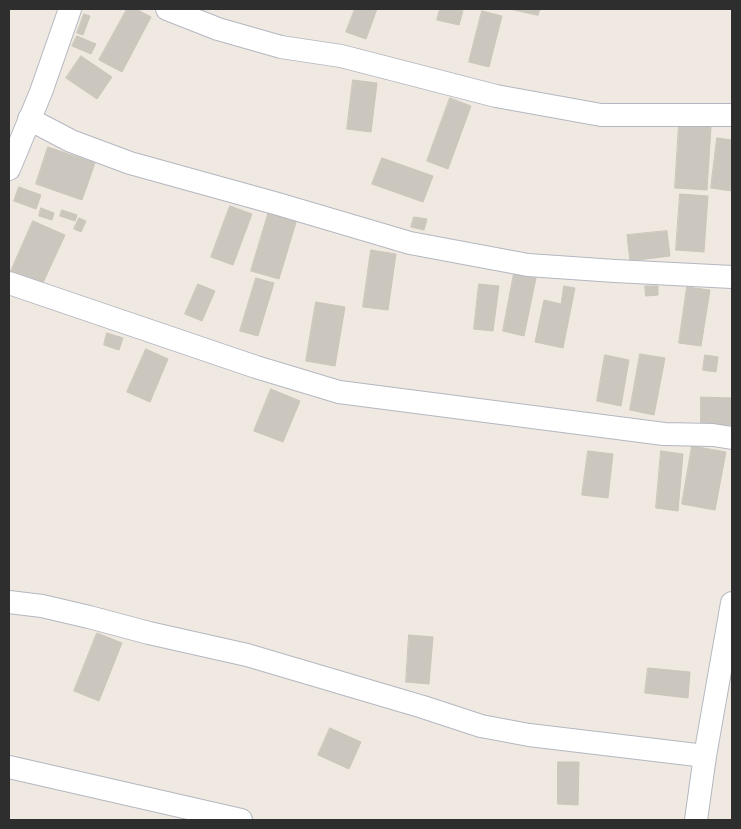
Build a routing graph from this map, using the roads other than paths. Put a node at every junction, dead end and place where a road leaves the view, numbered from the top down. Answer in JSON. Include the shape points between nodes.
{"nodes":[{"id":1,"x":70,"y":9,"type":"edge"},
{"id":2,"x":167,"y":9,"type":"edge"},
{"id":3,"x":732,"y":115,"type":"edge"},
{"id":4,"x":29,"y":119,"type":"junction"},
{"id":5,"x":9,"y":169,"type":"edge"},
{"id":6,"x":732,"y":277,"type":"edge"},
{"id":7,"x":9,"y":282,"type":"edge"},
{"id":8,"x":732,"y":438,"type":"edge"},
{"id":9,"x":9,"y":602,"type":"edge"},
{"id":10,"x":732,"y":603,"type":"edge"},
{"id":11,"x":705,"y":756,"type":"junction"},
{"id":12,"x":9,"y":768,"type":"edge"},
{"id":13,"x":241,"y":820,"type":"edge"},
{"id":14,"x":696,"y":820,"type":"edge"}],
"edges":[{"from":1,"to":4,"type":"street"},
{"from":2,"to":3,"type":"street","via":[[218,29],[281,47],[341,56],[496,96],[601,115]]},
{"from":4,"to":5,"type":"street"},
{"from":4,"to":6,"type":"street","via":[[71,141],[130,163],[410,243],[528,265]]},
{"from":7,"to":8,"type":"street","via":[[246,364],[339,392],[654,433]]},
{"from":9,"to":11,"type":"street","via":[[42,606],[247,655],[482,726],[529,735]]},
{"from":10,"to":11,"type":"street"},
{"from":11,"to":14,"type":"street"},
{"from":12,"to":13,"type":"street"}]}
